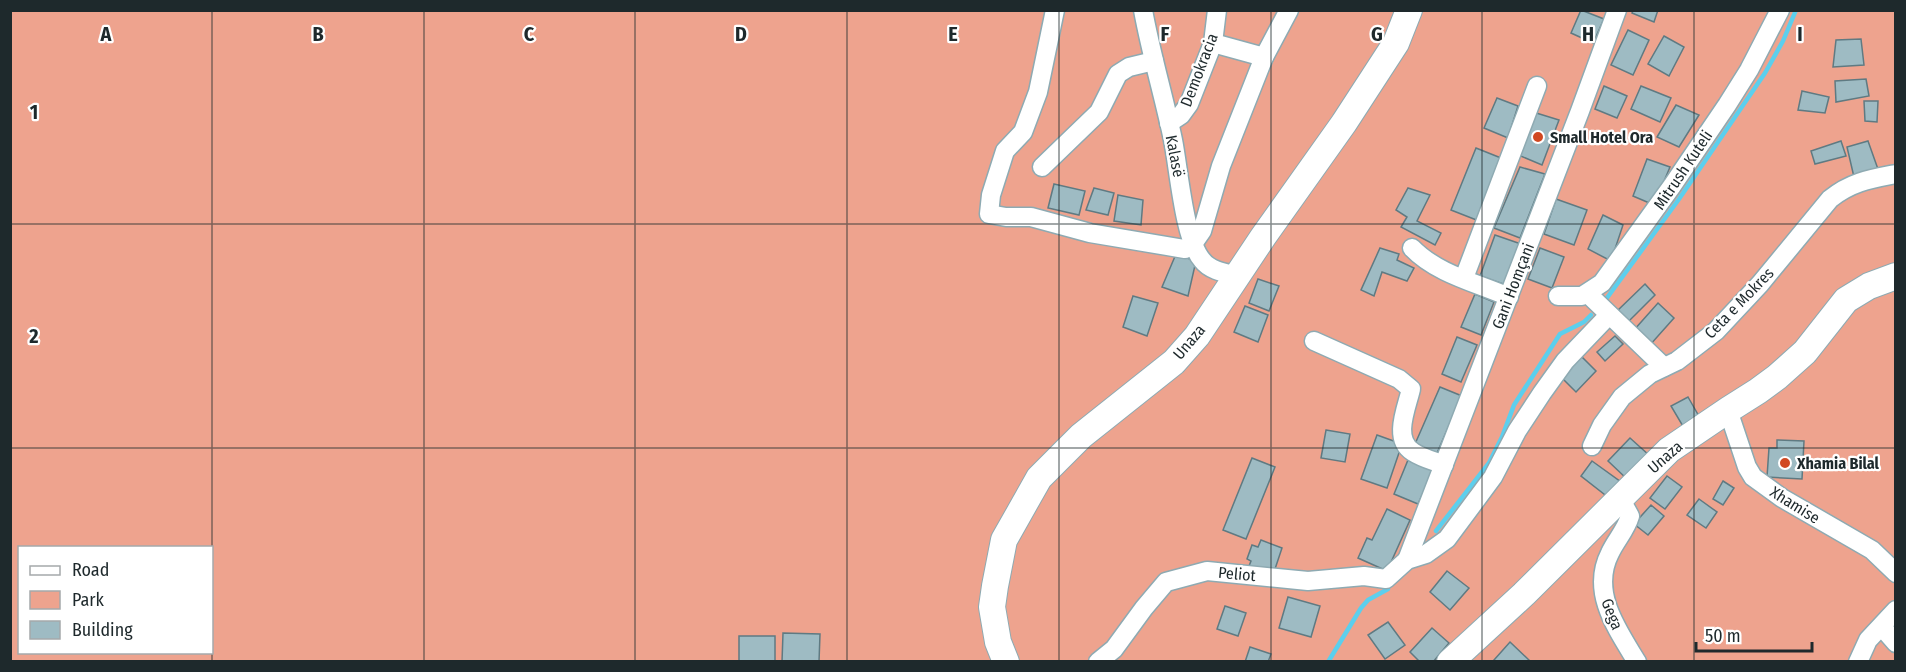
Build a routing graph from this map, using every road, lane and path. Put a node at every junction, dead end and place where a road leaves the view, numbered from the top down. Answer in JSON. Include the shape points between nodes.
{"nodes":[{"id":1,"x":1055,"y":10,"type":"edge"},
{"id":2,"x":1143,"y":10,"type":"edge"},
{"id":3,"x":1217,"y":10,"type":"edge"},
{"id":4,"x":1289,"y":10,"type":"edge"},
{"id":5,"x":1409,"y":10,"type":"edge"},
{"id":6,"x":1617,"y":10,"type":"edge"},
{"id":7,"x":1780,"y":10,"type":"edge"},
{"id":8,"x":1213,"y":43,"type":"junction"},
{"id":9,"x":1264,"y":57,"type":"junction"},
{"id":10,"x":1154,"y":61,"type":"junction"},
{"id":11,"x":1537,"y":86,"type":"dead end"},
{"id":12,"x":1169,"y":123,"type":"junction"},
{"id":13,"x":1042,"y":167,"type":"dead end"},
{"id":14,"x":1896,"y":174,"type":"edge"},
{"id":15,"x":1193,"y":244,"type":"junction"},
{"id":16,"x":1412,"y":248,"type":"dead end"},
{"id":17,"x":1239,"y":276,"type":"junction"},
{"id":18,"x":1896,"y":276,"type":"edge"},
{"id":19,"x":1464,"y":278,"type":"junction"},
{"id":20,"x":1587,"y":294,"type":"junction"},
{"id":21,"x":1558,"y":296,"type":"dead end"},
{"id":22,"x":1509,"y":297,"type":"junction"},
{"id":23,"x":1609,"y":315,"type":"junction"},
{"id":24,"x":1314,"y":341,"type":"dead end"},
{"id":25,"x":1664,"y":367,"type":"junction"},
{"id":26,"x":1728,"y":410,"type":"junction"},
{"id":27,"x":1592,"y":446,"type":"dead end"},
{"id":28,"x":1444,"y":465,"type":"junction"},
{"id":29,"x":1620,"y":498,"type":"junction"},
{"id":30,"x":1407,"y":560,"type":"junction"},
{"id":31,"x":1896,"y":573,"type":"edge"},
{"id":32,"x":1896,"y":610,"type":"edge"},
{"id":33,"x":1882,"y":627,"type":"junction"},
{"id":34,"x":1896,"y":644,"type":"edge"},
{"id":35,"x":1006,"y":662,"type":"edge"},
{"id":36,"x":1098,"y":662,"type":"edge"},
{"id":37,"x":1450,"y":662,"type":"edge"},
{"id":38,"x":1637,"y":662,"type":"edge"},
{"id":39,"x":1858,"y":662,"type":"edge"}],
"edges":[{"from":1,"to":15,"type":"street","via":[[1038,92],[1023,132],[1005,151],[990,195],[989,214],[1031,217],[1090,233],[1178,249]]},
{"from":2,"to":10,"type":"street","name":"Kalasë"},
{"from":3,"to":8,"type":"street","name":"Demokracia"},
{"from":4,"to":9,"type":"street"},
{"from":5,"to":17,"type":"main road","name":"Unaza","via":[[1396,43]]},
{"from":6,"to":22,"type":"street","name":"Gani Homçani"},
{"from":7,"to":20,"type":"street","name":"Mitrush Kuteli","via":[[1749,70],[1672,186],[1602,283]]},
{"from":8,"to":9,"type":"street"},
{"from":8,"to":12,"type":"street","name":"Demokracia","via":[[1189,104]]},
{"from":9,"to":15,"type":"street","via":[[1221,166],[1202,231]]},
{"from":10,"to":12,"type":"street","name":"Kalasë"},
{"from":10,"to":13,"type":"street","via":[[1118,74],[1099,112]]},
{"from":11,"to":19,"type":"street"},
{"from":12,"to":15,"type":"street","name":"Kalasë"},
{"from":14,"to":25,"type":"street","name":"Ceta e Mokres","via":[[1855,183],[1830,199],[1735,312],[1688,353]]},
{"from":15,"to":17,"type":"street","name":"Kalasë","via":[[1202,262]]},
{"from":16,"to":19,"type":"street","via":[[1435,266]]},
{"from":17,"to":35,"type":"main road","name":"Unaza","via":[[1185,351],[1052,464],[1020,509],[1004,540],[992,607]]},
{"from":18,"to":26,"type":"main road","name":"Unaza","via":[[1846,300],[1805,352]]},
{"from":19,"to":22,"type":"street"},
{"from":20,"to":21,"type":"street"},
{"from":20,"to":23,"type":"street"},
{"from":22,"to":28,"type":"street","name":"Gani Homçani"},
{"from":23,"to":25,"type":"street"},
{"from":23,"to":30,"type":"street","via":[[1542,393],[1493,477],[1454,531],[1431,551]]},
{"from":24,"to":28,"type":"street","via":[[1409,386],[1402,438],[1411,452]]},
{"from":25,"to":27,"type":"street","name":"Ceta e Mokres","via":[[1622,397]]},
{"from":26,"to":29,"type":"main road","name":"Unaza","via":[[1669,450]]},
{"from":26,"to":31,"type":"street","name":"Xhamise","via":[[1753,477],[1872,550]]},
{"from":28,"to":30,"type":"street","name":"Gani Homçani"},
{"from":29,"to":37,"type":"main road","name":"Unaza"},
{"from":29,"to":38,"type":"street","name":"Gega","via":[[1630,516],[1605,565],[1604,595],[1617,629]]},
{"from":30,"to":36,"type":"street","name":"Peliot","via":[[1386,579],[1364,576],[1308,581],[1207,572],[1166,582],[1114,649]]},
{"from":32,"to":33,"type":"street"},
{"from":33,"to":34,"type":"street"},
{"from":33,"to":39,"type":"street","via":[[1868,640]]}]}
